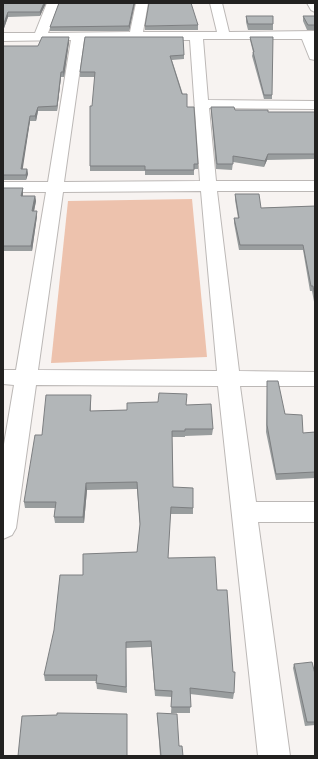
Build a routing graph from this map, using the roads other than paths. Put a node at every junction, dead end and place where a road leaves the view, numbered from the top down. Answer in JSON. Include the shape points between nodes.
{"nodes":[{"id":1,"x":53,"y":3,"type":"edge"},
{"id":2,"x":142,"y":3,"type":"edge"},
{"id":3,"x":216,"y":3,"type":"edge"},
{"id":4,"x":314,"y":3,"type":"edge"},
{"id":5,"x":315,"y":8,"type":"edge"},
{"id":6,"x":136,"y":36,"type":"junction"},
{"id":7,"x":224,"y":36,"type":"junction"},
{"id":8,"x":311,"y":36,"type":"edge"},
{"id":9,"x":3,"y":37,"type":"edge"},
{"id":10,"x":40,"y":37,"type":"junction"},
{"id":11,"x":78,"y":37,"type":"junction"},
{"id":12,"x":196,"y":37,"type":"junction"},
{"id":13,"x":315,"y":56,"type":"edge"},
{"id":14,"x":201,"y":104,"type":"junction"},
{"id":15,"x":315,"y":105,"type":"edge"},
{"id":16,"x":209,"y":186,"type":"junction"},
{"id":17,"x":315,"y":186,"type":"edge"},
{"id":18,"x":3,"y":187,"type":"edge"},
{"id":19,"x":55,"y":187,"type":"junction"},
{"id":20,"x":3,"y":377,"type":"edge"},
{"id":21,"x":27,"y":377,"type":"junction"},
{"id":22,"x":229,"y":379,"type":"junction"},
{"id":23,"x":315,"y":379,"type":"edge"},
{"id":24,"x":245,"y":512,"type":"junction"},
{"id":25,"x":315,"y":512,"type":"edge"},
{"id":26,"x":3,"y":528,"type":"edge"},
{"id":27,"x":274,"y":756,"type":"edge"}],
"edges":[{"from":1,"to":10,"type":"street"},
{"from":2,"to":6,"type":"street"},
{"from":3,"to":7,"type":"street"},
{"from":4,"to":5,"type":"street"},
{"from":6,"to":11,"type":"street"},
{"from":6,"to":12,"type":"street"},
{"from":7,"to":8,"type":"street"},
{"from":7,"to":12,"type":"street"},
{"from":8,"to":13,"type":"street"},
{"from":9,"to":10,"type":"street"},
{"from":10,"to":11,"type":"street"},
{"from":11,"to":19,"type":"street"},
{"from":12,"to":14,"type":"street"},
{"from":14,"to":15,"type":"street"},
{"from":14,"to":16,"type":"street"},
{"from":16,"to":17,"type":"street"},
{"from":16,"to":19,"type":"street"},
{"from":16,"to":22,"type":"street"},
{"from":18,"to":19,"type":"street"},
{"from":19,"to":21,"type":"street"},
{"from":20,"to":21,"type":"street"},
{"from":21,"to":22,"type":"street"},
{"from":21,"to":26,"type":"street"},
{"from":22,"to":23,"type":"street"},
{"from":22,"to":24,"type":"street"},
{"from":24,"to":25,"type":"street"},
{"from":24,"to":27,"type":"street"}]}
